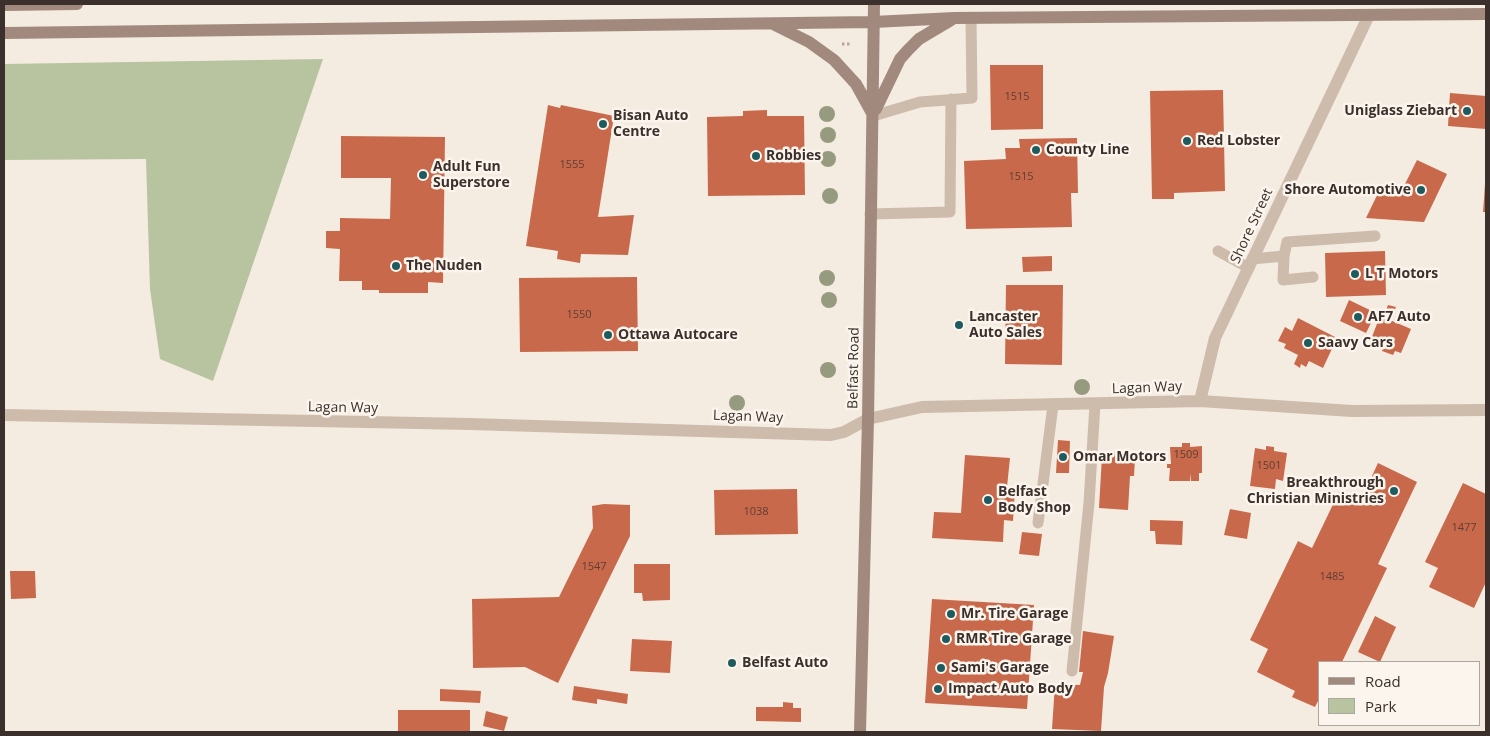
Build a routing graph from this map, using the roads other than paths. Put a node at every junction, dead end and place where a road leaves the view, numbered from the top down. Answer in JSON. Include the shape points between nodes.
{"nodes":[{"id":1,"x":77,"y":4,"type":"edge"},
{"id":2,"x":874,"y":4,"type":"edge"},
{"id":3,"x":4,"y":5,"type":"edge"},
{"id":4,"x":1486,"y":14,"type":"edge"},
{"id":5,"x":1369,"y":15,"type":"junction"},
{"id":6,"x":954,"y":18,"type":"junction"},
{"id":7,"x":971,"y":18,"type":"junction"},
{"id":8,"x":873,"y":22,"type":"junction"},
{"id":9,"x":771,"y":23,"type":"junction"},
{"id":10,"x":4,"y":32,"type":"edge"},
{"id":11,"x":951,"y":99,"type":"junction"},
{"id":12,"x":873,"y":116,"type":"junction"},
{"id":13,"x":870,"y":214,"type":"junction"},
{"id":14,"x":1376,"y":236,"type":"dead end"},
{"id":15,"x":1218,"y":251,"type":"dead end"},
{"id":16,"x":1284,"y":256,"type":"junction"},
{"id":17,"x":1250,"y":263,"type":"junction"},
{"id":18,"x":1313,"y":277,"type":"dead end"},
{"id":19,"x":1200,"y":401,"type":"junction"},
{"id":20,"x":1095,"y":404,"type":"junction"},
{"id":21,"x":1053,"y":405,"type":"junction"},
{"id":22,"x":1486,"y":410,"type":"edge"},
{"id":23,"x":4,"y":415,"type":"edge"},
{"id":24,"x":868,"y":419,"type":"junction"},
{"id":25,"x":1038,"y":523,"type":"dead end"},
{"id":26,"x":1072,"y":672,"type":"dead end"},
{"id":27,"x":860,"y":732,"type":"edge"}],
"edges":[{"from":1,"to":3,"type":"main road"},
{"from":2,"to":8,"type":"main road","name":"Belfast Road"},
{"from":4,"to":5,"type":"main road"},
{"from":5,"to":7,"type":"main road"},
{"from":5,"to":17,"type":"street","name":"Shore Street"},
{"from":6,"to":7,"type":"main road"},
{"from":6,"to":8,"type":"main road"},
{"from":6,"to":12,"type":"main road","via":[[919,39],[908,50],[882,92]]},
{"from":7,"to":11,"type":"lane","via":[[972,98]]},
{"from":8,"to":9,"type":"main road"},
{"from":8,"to":12,"type":"main road","name":"Belfast Road"},
{"from":9,"to":10,"type":"main road"},
{"from":9,"to":12,"type":"main road","via":[[809,42],[834,60],[856,84]]},
{"from":11,"to":12,"type":"lane","via":[[920,102]]},
{"from":11,"to":13,"type":"lane","via":[[950,212]]},
{"from":12,"to":13,"type":"main road","name":"Belfast Road"},
{"from":13,"to":24,"type":"main road","name":"Belfast Road"},
{"from":14,"to":16,"type":"lane","via":[[1287,242]]},
{"from":15,"to":17,"type":"lane"},
{"from":16,"to":17,"type":"lane"},
{"from":16,"to":18,"type":"lane","via":[[1283,280]]},
{"from":17,"to":19,"type":"street","name":"Shore Street","via":[[1215,338]]},
{"from":19,"to":20,"type":"street","name":"Lagan Way"},
{"from":19,"to":22,"type":"street","name":"Lagan Way","via":[[1352,411]]},
{"from":20,"to":21,"type":"street","name":"Lagan Way"},
{"from":20,"to":26,"type":"lane"},
{"from":21,"to":24,"type":"street","name":"Lagan Way","via":[[922,407]]},
{"from":21,"to":25,"type":"lane"},
{"from":23,"to":24,"type":"street","name":"Lagan Way","via":[[832,434],[844,432]]},
{"from":24,"to":27,"type":"main road","name":"Belfast Road"}]}
